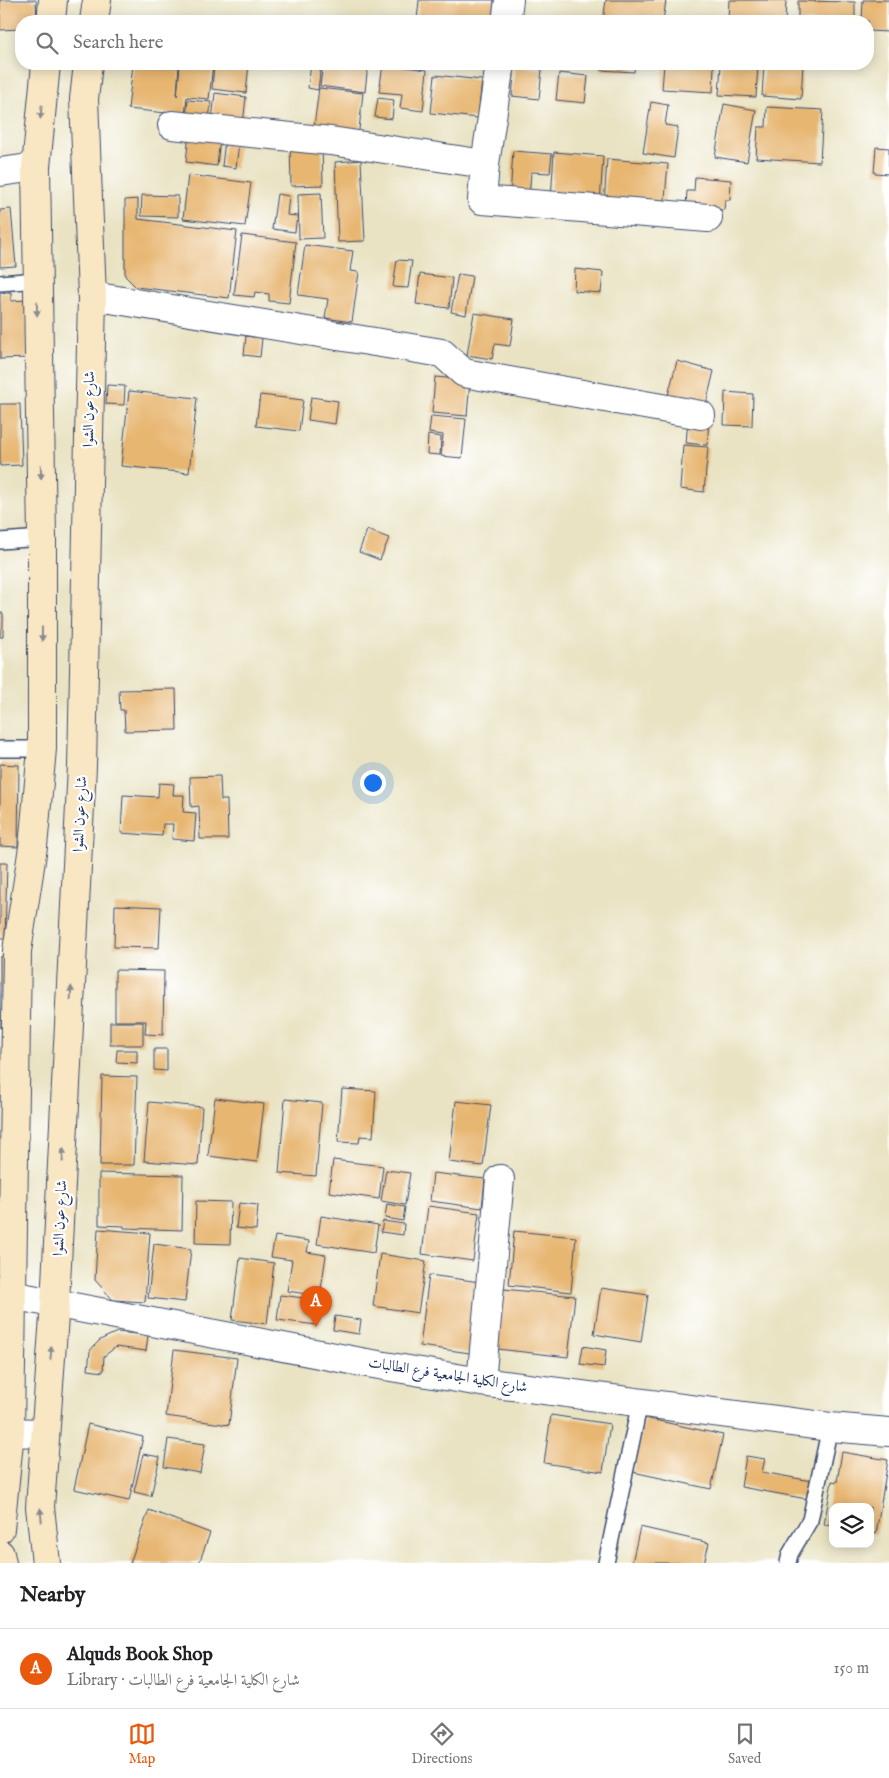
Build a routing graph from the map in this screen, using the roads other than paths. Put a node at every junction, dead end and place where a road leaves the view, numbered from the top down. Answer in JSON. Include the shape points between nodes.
{"nodes":[{"id":1,"x":53,"y":0,"type":"edge"},
{"id":2,"x":97,"y":0,"type":"edge"},
{"id":3,"x":509,"y":0,"type":"edge"},
{"id":4,"x":52,"y":15,"type":"edge"},
{"id":5,"x":95,"y":15,"type":"edge"},
{"id":6,"x":507,"y":15,"type":"edge"},
{"id":7,"x":45,"y":70,"type":"edge"},
{"id":8,"x":87,"y":70,"type":"edge"},
{"id":9,"x":499,"y":70,"type":"edge"},
{"id":10,"x":172,"y":125,"type":"dead end"},
{"id":11,"x":485,"y":164,"type":"junction"},
{"id":12,"x":36,"y":167,"type":"junction"},
{"id":13,"x":0,"y":172,"type":"edge"},
{"id":14,"x":708,"y":218,"type":"dead end"},
{"id":15,"x":37,"y":280,"type":"junction"},
{"id":16,"x":0,"y":283,"type":"edge"},
{"id":17,"x":92,"y":296,"type":"junction"},
{"id":18,"x":701,"y":414,"type":"dead end"},
{"id":19,"x":42,"y":538,"type":"junction"},
{"id":20,"x":0,"y":541,"type":"edge"},
{"id":21,"x":0,"y":748,"type":"edge"},
{"id":22,"x":42,"y":749,"type":"junction"},
{"id":23,"x":500,"y":1179,"type":"dead end"},
{"id":24,"x":11,"y":1294,"type":"junction"},
{"id":25,"x":55,"y":1303,"type":"junction"},
{"id":26,"x":481,"y":1382,"type":"junction"},
{"id":27,"x":640,"y":1402,"type":"junction"},
{"id":28,"x":830,"y":1427,"type":"junction"},
{"id":29,"x":5,"y":1432,"type":"edge"},
{"id":30,"x":889,"y":1432,"type":"edge"},
{"id":31,"x":45,"y":1433,"type":"junction"},
{"id":32,"x":0,"y":1529,"type":"edge"},
{"id":33,"x":0,"y":1554,"type":"edge"},
{"id":34,"x":2,"y":1563,"type":"edge"},
{"id":35,"x":46,"y":1563,"type":"edge"},
{"id":36,"x":606,"y":1563,"type":"edge"},
{"id":37,"x":788,"y":1563,"type":"edge"}],
"edges":[{"from":1,"to":4,"type":"main road"},
{"from":2,"to":5,"type":"main road"},
{"from":3,"to":6,"type":"street"},
{"from":7,"to":12,"type":"main road","one_way":true},
{"from":8,"to":17,"type":"main road","name":"شارع عون الشوا","via":[[84,99]]},
{"from":9,"to":11,"type":"street"},
{"from":10,"to":11,"type":"street","via":[[331,141]]},
{"from":11,"to":14,"type":"street","via":[[482,200]]},
{"from":12,"to":13,"type":"street"},
{"from":12,"to":15,"type":"main road"},
{"from":15,"to":16,"type":"lane"},
{"from":15,"to":19,"type":"main road","one_way":true},
{"from":17,"to":18,"type":"street","via":[[442,352],[464,373]]},
{"from":25,"to":17,"type":"main road","name":"شارع عون الشوا","one_way":true,"via":[[82,766]]},
{"from":19,"to":20,"type":"lane"},
{"from":19,"to":22,"type":"main road","one_way":true},
{"from":21,"to":22,"type":"lane"},
{"from":22,"to":24,"type":"main road","via":[[33,847],[16,950]]},
{"from":23,"to":26,"type":"street"},
{"from":24,"to":25,"type":"street","name":"شارع الكلية الجامعية فرع الطالبات"},
{"from":24,"to":29,"type":"main road"},
{"from":25,"to":26,"type":"street","name":"شارع الكلية الجامعية فرع الطالبات"},
{"from":31,"to":25,"type":"main road","name":"شارع عون الشوا","one_way":true},
{"from":26,"to":27,"type":"street","name":"شارع الكلية الجامعية فرع الطالبات"},
{"from":27,"to":28,"type":"street","name":"شارع الكلية الجامعية فرع الطالبات"},
{"from":27,"to":36,"type":"lane"},
{"from":28,"to":30,"type":"street","name":"شارع الكلية الجامعية فرع الطالبات"},
{"from":28,"to":37,"type":"lane","via":[[810,1520]]},
{"from":29,"to":31,"type":"street"},
{"from":29,"to":32,"type":"main road"},
{"from":35,"to":31,"type":"main road","name":"شارع عون الشوا","one_way":true,"via":[[40,1507]]},
{"from":33,"to":34,"type":"main road"}]}
